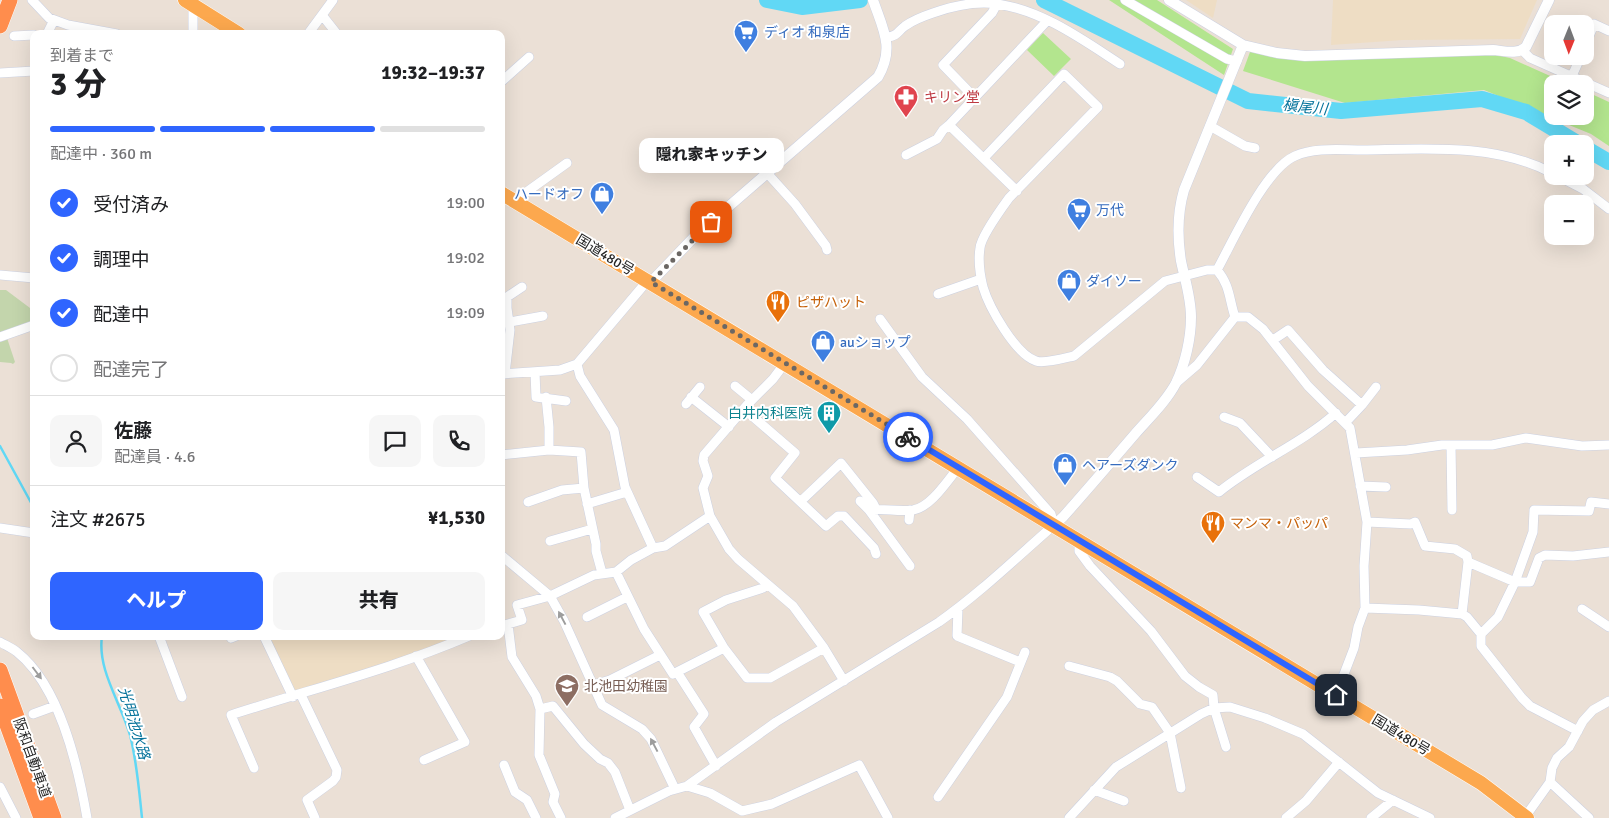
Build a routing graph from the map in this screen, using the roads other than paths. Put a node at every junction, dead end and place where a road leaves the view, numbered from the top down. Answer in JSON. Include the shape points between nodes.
{"nodes":[{"id":1,"x":10,"y":0,"type":"edge"},
{"id":2,"x":32,"y":0,"type":"edge"},
{"id":3,"x":333,"y":0,"type":"edge"},
{"id":4,"x":874,"y":0,"type":"edge"},
{"id":5,"x":1125,"y":0,"type":"edge"},
{"id":6,"x":1169,"y":0,"type":"edge"},
{"id":7,"x":1549,"y":0,"type":"edge"},
{"id":8,"x":189,"y":2,"type":"edge"},
{"id":9,"x":997,"y":4,"type":"junction"},
{"id":10,"x":322,"y":15,"type":"junction"},
{"id":11,"x":54,"y":20,"type":"junction"},
{"id":12,"x":1047,"y":21,"type":"junction"},
{"id":13,"x":1594,"y":24,"type":"edge"},
{"id":14,"x":0,"y":26,"type":"edge"},
{"id":15,"x":48,"y":30,"type":"edge"},
{"id":16,"x":95,"y":30,"type":"edge"},
{"id":17,"x":192,"y":30,"type":"edge"},
{"id":18,"x":233,"y":30,"type":"edge"},
{"id":19,"x":311,"y":30,"type":"edge"},
{"id":20,"x":334,"y":30,"type":"edge"},
{"id":21,"x":1609,"y":31,"type":"edge"},
{"id":22,"x":885,"y":34,"type":"junction"},
{"id":23,"x":30,"y":35,"type":"edge"},
{"id":24,"x":14,"y":36,"type":"dead end"},
{"id":25,"x":1243,"y":45,"type":"junction"},
{"id":26,"x":1522,"y":50,"type":"junction"},
{"id":27,"x":529,"y":57,"type":"dead end"},
{"id":28,"x":1236,"y":63,"type":"junction"},
{"id":29,"x":1120,"y":64,"type":"dead end"},
{"id":30,"x":30,"y":71,"type":"edge"},
{"id":31,"x":0,"y":73,"type":"edge"},
{"id":32,"x":1570,"y":75,"type":"edge"},
{"id":33,"x":505,"y":82,"type":"edge"},
{"id":34,"x":1594,"y":86,"type":"edge"},
{"id":35,"x":1609,"y":93,"type":"edge"},
{"id":36,"x":974,"y":98,"type":"junction"},
{"id":37,"x":1211,"y":123,"type":"junction"},
{"id":38,"x":949,"y":126,"type":"junction"},
{"id":39,"x":1249,"y":149,"type":"dead end"},
{"id":40,"x":906,"y":156,"type":"dead end"},
{"id":41,"x":984,"y":158,"type":"junction"},
{"id":42,"x":567,"y":163,"type":"dead end"},
{"id":43,"x":1544,"y":170,"type":"edge"},
{"id":44,"x":767,"y":173,"type":"junction"},
{"id":45,"x":1575,"y":185,"type":"edge"},
{"id":46,"x":1018,"y":191,"type":"junction"},
{"id":47,"x":505,"y":195,"type":"edge"},
{"id":48,"x":517,"y":202,"type":"junction"},
{"id":49,"x":1609,"y":209,"type":"edge"},
{"id":50,"x":827,"y":250,"type":"dead end"},
{"id":51,"x":1217,"y":270,"type":"junction"},
{"id":52,"x":0,"y":275,"type":"edge"},
{"id":53,"x":1185,"y":277,"type":"junction"},
{"id":54,"x":30,"y":278,"type":"edge"},
{"id":55,"x":981,"y":278,"type":"junction"},
{"id":56,"x":651,"y":282,"type":"junction"},
{"id":57,"x":522,"y":286,"type":"dead end"},
{"id":58,"x":938,"y":294,"type":"dead end"},
{"id":59,"x":544,"y":316,"type":"dead end"},
{"id":60,"x":1235,"y":317,"type":"junction"},
{"id":61,"x":880,"y":319,"type":"dead end"},
{"id":62,"x":510,"y":322,"type":"junction"},
{"id":63,"x":30,"y":326,"type":"edge"},
{"id":64,"x":0,"y":337,"type":"edge"},
{"id":65,"x":1273,"y":340,"type":"junction"},
{"id":66,"x":505,"y":361,"type":"edge"},
{"id":67,"x":786,"y":363,"type":"junction"},
{"id":68,"x":577,"y":364,"type":"junction"},
{"id":69,"x":535,"y":372,"type":"junction"},
{"id":70,"x":505,"y":374,"type":"edge"},
{"id":71,"x":1176,"y":383,"type":"junction"},
{"id":72,"x":700,"y":386,"type":"dead end"},
{"id":73,"x":735,"y":386,"type":"dead end"},
{"id":74,"x":1376,"y":387,"type":"dead end"},
{"id":75,"x":546,"y":397,"type":"junction"},
{"id":76,"x":752,"y":400,"type":"junction"},
{"id":77,"x":566,"y":401,"type":"dead end"},
{"id":78,"x":1362,"y":405,"type":"junction"},
{"id":79,"x":744,"y":409,"type":"junction"},
{"id":80,"x":1336,"y":413,"type":"junction"},
{"id":81,"x":1224,"y":417,"type":"dead end"},
{"id":82,"x":1346,"y":422,"type":"junction"},
{"id":83,"x":729,"y":427,"type":"junction"},
{"id":84,"x":1451,"y":445,"type":"junction"},
{"id":85,"x":1609,"y":445,"type":"edge"},
{"id":86,"x":549,"y":450,"type":"junction"},
{"id":87,"x":1356,"y":453,"type":"junction"},
{"id":88,"x":505,"y":455,"type":"edge"},
{"id":89,"x":1272,"y":457,"type":"junction"},
{"id":90,"x":958,"y":468,"type":"junction"},
{"id":91,"x":1197,"y":477,"type":"dead end"},
{"id":92,"x":1360,"y":486,"type":"junction"},
{"id":93,"x":1386,"y":487,"type":"dead end"},
{"id":94,"x":584,"y":488,"type":"junction"},
{"id":95,"x":627,"y":492,"type":"junction"},
{"id":96,"x":801,"y":501,"type":"junction"},
{"id":97,"x":860,"y":501,"type":"dead end"},
{"id":98,"x":528,"y":502,"type":"dead end"},
{"id":99,"x":587,"y":504,"type":"junction"},
{"id":100,"x":1609,"y":504,"type":"edge"},
{"id":101,"x":873,"y":510,"type":"junction"},
{"id":102,"x":910,"y":510,"type":"junction"},
{"id":103,"x":1452,"y":510,"type":"dead end"},
{"id":104,"x":710,"y":516,"type":"junction"},
{"id":105,"x":909,"y":520,"type":"dead end"},
{"id":106,"x":1367,"y":522,"type":"junction"},
{"id":107,"x":1054,"y":525,"type":"junction"},
{"id":108,"x":0,"y":528,"type":"edge"},
{"id":109,"x":592,"y":529,"type":"junction"},
{"id":110,"x":30,"y":532,"type":"edge"},
{"id":111,"x":1079,"y":540,"type":"junction"},
{"id":112,"x":550,"y":541,"type":"dead end"},
{"id":113,"x":653,"y":548,"type":"junction"},
{"id":114,"x":1526,"y":549,"type":"junction"},
{"id":115,"x":1609,"y":552,"type":"edge"},
{"id":116,"x":876,"y":554,"type":"dead end"},
{"id":117,"x":1543,"y":557,"type":"junction"},
{"id":118,"x":505,"y":558,"type":"edge"},
{"id":119,"x":1468,"y":562,"type":"junction"},
{"id":120,"x":910,"y":566,"type":"dead end"},
{"id":121,"x":616,"y":572,"type":"junction"},
{"id":122,"x":602,"y":573,"type":"junction"},
{"id":123,"x":1515,"y":582,"type":"junction"},
{"id":124,"x":767,"y":585,"type":"junction"},
{"id":125,"x":550,"y":596,"type":"junction"},
{"id":126,"x":627,"y":597,"type":"junction"},
{"id":127,"x":1365,"y":608,"type":"junction"},
{"id":128,"x":958,"y":609,"type":"junction"},
{"id":129,"x":1582,"y":609,"type":"dead end"},
{"id":130,"x":1462,"y":614,"type":"junction"},
{"id":131,"x":587,"y":617,"type":"dead end"},
{"id":132,"x":505,"y":625,"type":"edge"},
{"id":133,"x":1609,"y":627,"type":"edge"},
{"id":134,"x":1481,"y":634,"type":"junction"},
{"id":135,"x":161,"y":640,"type":"edge"},
{"id":136,"x":266,"y":640,"type":"edge"},
{"id":137,"x":456,"y":640,"type":"edge"},
{"id":138,"x":0,"y":642,"type":"edge"},
{"id":139,"x":724,"y":648,"type":"junction"},
{"id":140,"x":824,"y":648,"type":"junction"},
{"id":141,"x":1025,"y":652,"type":"dead end"},
{"id":142,"x":660,"y":655,"type":"junction"},
{"id":143,"x":416,"y":656,"type":"junction"},
{"id":144,"x":1020,"y":662,"type":"junction"},
{"id":145,"x":1069,"y":666,"type":"dead end"},
{"id":146,"x":0,"y":670,"type":"edge"},
{"id":147,"x":677,"y":672,"type":"junction"},
{"id":148,"x":844,"y":681,"type":"junction"},
{"id":149,"x":593,"y":685,"type":"junction"},
{"id":150,"x":1336,"y":695,"type":"junction"},
{"id":151,"x":182,"y":696,"type":"dead end"},
{"id":152,"x":297,"y":696,"type":"junction"},
{"id":153,"x":1609,"y":701,"type":"edge"},
{"id":154,"x":0,"y":706,"type":"edge"},
{"id":155,"x":55,"y":706,"type":"junction"},
{"id":156,"x":1214,"y":708,"type":"junction"},
{"id":157,"x":540,"y":709,"type":"junction"},
{"id":158,"x":33,"y":714,"type":"dead end"},
{"id":159,"x":1578,"y":731,"type":"junction"},
{"id":160,"x":1170,"y":734,"type":"junction"},
{"id":161,"x":1226,"y":747,"type":"dead end"},
{"id":162,"x":424,"y":760,"type":"dead end"},
{"id":163,"x":1339,"y":762,"type":"junction"},
{"id":164,"x":504,"y":765,"type":"dead end"},
{"id":165,"x":716,"y":766,"type":"junction"},
{"id":166,"x":254,"y":768,"type":"dead end"},
{"id":167,"x":1550,"y":782,"type":"junction"},
{"id":168,"x":687,"y":786,"type":"junction"},
{"id":169,"x":0,"y":787,"type":"edge"},
{"id":170,"x":1181,"y":788,"type":"dead end"},
{"id":171,"x":675,"y":789,"type":"junction"},
{"id":172,"x":1094,"y":790,"type":"junction"},
{"id":173,"x":938,"y":797,"type":"dead end"},
{"id":174,"x":1393,"y":800,"type":"junction"},
{"id":175,"x":1124,"y":801,"type":"dead end"},
{"id":176,"x":630,"y":810,"type":"junction"},
{"id":177,"x":744,"y":814,"type":"edge"},
{"id":178,"x":312,"y":817,"type":"edge"},
{"id":179,"x":1526,"y":817,"type":"edge"},
{"id":180,"x":16,"y":818,"type":"edge"},
{"id":181,"x":41,"y":818,"type":"edge"},
{"id":182,"x":54,"y":818,"type":"edge"},
{"id":183,"x":87,"y":818,"type":"edge"},
{"id":184,"x":536,"y":818,"type":"edge"},
{"id":185,"x":561,"y":818,"type":"edge"},
{"id":186,"x":615,"y":818,"type":"edge"},
{"id":187,"x":888,"y":818,"type":"edge"},
{"id":188,"x":1069,"y":818,"type":"edge"},
{"id":189,"x":1286,"y":818,"type":"edge"},
{"id":190,"x":1371,"y":818,"type":"edge"},
{"id":191,"x":1430,"y":818,"type":"edge"},
{"id":192,"x":1589,"y":818,"type":"edge"}],
"edges":[{"from":1,"to":14,"type":"highway"},
{"from":2,"to":11,"type":"street"},
{"from":3,"to":10,"type":"street"},
{"from":4,"to":22,"type":"street"},
{"from":5,"to":28,"type":"street"},
{"from":6,"to":25,"type":"street"},
{"from":7,"to":26,"type":"street","via":[[1530,42]]},
{"from":8,"to":17,"type":"street"},
{"from":8,"to":18,"type":"highway"},
{"from":9,"to":12,"type":"street"},
{"from":9,"to":22,"type":"street","via":[[960,5],[931,13],[905,26],[895,36]]},
{"from":9,"to":36,"type":"street","via":[[943,65]]},
{"from":10,"to":19,"type":"street"},
{"from":10,"to":20,"type":"street"},
{"from":11,"to":15,"type":"street"},
{"from":11,"to":16,"type":"street"},
{"from":12,"to":29,"type":"street","via":[[1102,57]]},
{"from":12,"to":36,"type":"street"},
{"from":13,"to":21,"type":"street"},
{"from":22,"to":44,"type":"street","via":[[888,52],[878,76]]},
{"from":23,"to":24,"type":"street"},
{"from":25,"to":26,"type":"street","via":[[1305,56]]},
{"from":25,"to":28,"type":"street"},
{"from":26,"to":32,"type":"street","via":[[1530,58]]},
{"from":27,"to":33,"type":"street"},
{"from":28,"to":37,"type":"street"},
{"from":30,"to":31,"type":"street"},
{"from":34,"to":35,"type":"street"},
{"from":36,"to":38,"type":"street"},
{"from":37,"to":39,"type":"street"},
{"from":37,"to":53,"type":"street","via":[[1179,207],[1177,232]]},
{"from":38,"to":40,"type":"street","via":[[917,154]]},
{"from":38,"to":41,"type":"street"},
{"from":41,"to":46,"type":"street"},
{"from":41,"to":46,"type":"street","via":[[1064,74],[1098,108]]},
{"from":42,"to":48,"type":"street","via":[[550,169]]},
{"from":43,"to":51,"type":"street","via":[[1507,156],[1467,151],[1318,150],[1294,156],[1278,169],[1259,194]]},
{"from":44,"to":50,"type":"street","via":[[795,204]]},
{"from":44,"to":56,"type":"street","via":[[697,234]]},
{"from":45,"to":49,"type":"street"},
{"from":46,"to":55,"type":"street","via":[[1002,208],[980,246]]},
{"from":47,"to":48,"type":"highway","name":"国道480号"},
{"from":48,"to":56,"type":"highway","name":"国道480号"},
{"from":51,"to":53,"type":"street"},
{"from":51,"to":60,"type":"street","via":[[1228,287]]},
{"from":52,"to":54,"type":"street"},
{"from":53,"to":55,"type":"street","via":[[1165,281],[1074,356],[1036,361],[1019,349],[1004,331]]},
{"from":53,"to":71,"type":"street","via":[[1190,300],[1190,334]]},
{"from":55,"to":58,"type":"street"},
{"from":56,"to":67,"type":"highway","name":"国道480号"},
{"from":56,"to":68,"type":"street","via":[[643,286]]},
{"from":57,"to":62,"type":"street","via":[[507,297]]},
{"from":59,"to":62,"type":"street"},
{"from":60,"to":65,"type":"street","via":[[1248,317]]},
{"from":60,"to":71,"type":"street","via":[[1196,365]]},
{"from":61,"to":107,"type":"street","via":[[922,377],[967,418],[1051,514]]},
{"from":62,"to":66,"type":"street"},
{"from":63,"to":64,"type":"street"},
{"from":65,"to":78,"type":"street","via":[[1288,330],[1323,370]]},
{"from":65,"to":80,"type":"street","via":[[1308,386]]},
{"from":67,"to":76,"type":"street"},
{"from":67,"to":90,"type":"highway","name":"国道480号"},
{"from":68,"to":69,"type":"street","via":[[560,370]]},
{"from":68,"to":95,"type":"street","via":[[580,376],[614,430]]},
{"from":69,"to":70,"type":"street"},
{"from":69,"to":75,"type":"street","via":[[536,397]]},
{"from":71,"to":107,"type":"street"},
{"from":72,"to":83,"type":"street","via":[[688,401]]},
{"from":73,"to":76,"type":"street"},
{"from":74,"to":78,"type":"street"},
{"from":75,"to":77,"type":"street"},
{"from":75,"to":86,"type":"street"},
{"from":76,"to":79,"type":"street"},
{"from":78,"to":82,"type":"street"},
{"from":79,"to":83,"type":"street"},
{"from":79,"to":96,"type":"street","via":[[796,453],[775,478]]},
{"from":80,"to":82,"type":"street"},
{"from":80,"to":89,"type":"street","via":[[1320,428]]},
{"from":81,"to":89,"type":"street","via":[[1240,423]]},
{"from":82,"to":87,"type":"street"},
{"from":83,"to":104,"type":"street","via":[[704,455],[708,476],[703,488]]},
{"from":84,"to":85,"type":"street","via":[[1492,445],[1526,438],[1582,446]]},
{"from":84,"to":87,"type":"street"},
{"from":84,"to":103,"type":"street"},
{"from":86,"to":88,"type":"street"},
{"from":86,"to":94,"type":"street","via":[[582,452]]},
{"from":87,"to":92,"type":"street"},
{"from":89,"to":91,"type":"street","via":[[1219,492]]},
{"from":90,"to":102,"type":"street","via":[[925,504]]},
{"from":90,"to":107,"type":"highway","name":"国道480号"},
{"from":92,"to":93,"type":"street"},
{"from":92,"to":106,"type":"street"},
{"from":94,"to":98,"type":"street","via":[[562,490]]},
{"from":94,"to":99,"type":"street"},
{"from":95,"to":99,"type":"street"},
{"from":95,"to":113,"type":"street"},
{"from":96,"to":101,"type":"street","via":[[841,463],[873,503]]},
{"from":96,"to":116,"type":"street","via":[[822,529],[838,516],[844,516],[861,542],[874,548]]},
{"from":97,"to":101,"type":"street"},
{"from":99,"to":109,"type":"street"},
{"from":100,"to":114,"type":"street","via":[[1591,502],[1589,511],[1534,510],[1533,532]]},
{"from":101,"to":102,"type":"street"},
{"from":101,"to":120,"type":"street","via":[[894,552]]},
{"from":102,"to":105,"type":"street"},
{"from":104,"to":113,"type":"street","via":[[665,546]]},
{"from":104,"to":124,"type":"street","via":[[729,549]]},
{"from":106,"to":119,"type":"street","via":[[1415,522],[1425,546],[1455,549],[1467,556]]},
{"from":106,"to":127,"type":"street"},
{"from":107,"to":111,"type":"highway","name":"国道480号"},
{"from":107,"to":128,"type":"street"},
{"from":108,"to":110,"type":"street"},
{"from":109,"to":112,"type":"street"},
{"from":109,"to":122,"type":"street"},
{"from":111,"to":150,"type":"highway","name":"国道480号"},
{"from":111,"to":156,"type":"street","via":[[1079,551],[1090,566],[1151,631],[1185,676],[1213,694]]},
{"from":113,"to":121,"type":"street"},
{"from":114,"to":117,"type":"street"},
{"from":114,"to":123,"type":"street"},
{"from":115,"to":117,"type":"street"},
{"from":117,"to":123,"type":"street","via":[[1539,558],[1530,582]]},
{"from":118,"to":125,"type":"street"},
{"from":119,"to":123,"type":"street"},
{"from":119,"to":130,"type":"street"},
{"from":121,"to":122,"type":"street"},
{"from":121,"to":126,"type":"street"},
{"from":122,"to":125,"type":"street"},
{"from":123,"to":134,"type":"street","via":[[1498,617]]},
{"from":124,"to":139,"type":"street","via":[[703,612]]},
{"from":124,"to":140,"type":"street","via":[[793,606]]},
{"from":125,"to":132,"type":"street","via":[[517,605],[522,620]]},
{"from":149,"to":125,"type":"street","one_way":true},
{"from":126,"to":131,"type":"street"},
{"from":126,"to":142,"type":"street"},
{"from":127,"to":130,"type":"street"},
{"from":127,"to":150,"type":"street"},
{"from":128,"to":144,"type":"street","via":[[957,636]]},
{"from":128,"to":148,"type":"street"},
{"from":129,"to":133,"type":"street"},
{"from":130,"to":134,"type":"street"},
{"from":132,"to":157,"type":"street","via":[[512,657],[536,696]]},
{"from":134,"to":159,"type":"street","via":[[1481,646],[1522,698],[1530,706]]},
{"from":135,"to":151,"type":"street"},
{"from":136,"to":152,"type":"street"},
{"from":137,"to":143,"type":"street"},
{"from":138,"to":155,"type":"street","one_way":true,"via":[[16,651],[39,674]]},
{"from":139,"to":140,"type":"street","via":[[747,678],[770,678]]},
{"from":139,"to":147,"type":"street"},
{"from":140,"to":148,"type":"street"},
{"from":141,"to":144,"type":"street"},
{"from":142,"to":147,"type":"street","via":[[673,674]]},
{"from":142,"to":149,"type":"street"},
{"from":143,"to":152,"type":"street"},
{"from":143,"to":162,"type":"street","via":[[465,742]]},
{"from":144,"to":173,"type":"street","via":[[1007,697]]},
{"from":145,"to":160,"type":"street","via":[[1117,681],[1140,704],[1152,707]]},
{"from":146,"to":182,"type":"highway","name":"阪和自動車道"},
{"from":147,"to":165,"type":"street","via":[[704,714],[694,726]]},
{"from":148,"to":165,"type":"street","via":[[776,722]]},
{"from":171,"to":149,"type":"street","one_way":true,"via":[[651,739],[635,723],[602,705]]},
{"from":150,"to":179,"type":"highway","name":"国道480号","via":[[1481,784]]},
{"from":152,"to":166,"type":"street","via":[[231,715]]},
{"from":152,"to":178,"type":"street","via":[[337,770],[336,777],[307,800]]},
{"from":153,"to":159,"type":"street","via":[[1593,710]]},
{"from":154,"to":181,"type":"highway","name":"阪和自動車道"},
{"from":155,"to":158,"type":"street"},
{"from":155,"to":183,"type":"street","via":[[80,778]]},
{"from":156,"to":160,"type":"street"},
{"from":156,"to":161,"type":"street"},
{"from":156,"to":163,"type":"street","via":[[1230,707],[1303,734]]},
{"from":157,"to":176,"type":"street","via":[[554,706],[584,744],[608,762],[616,772]]},
{"from":157,"to":185,"type":"street","via":[[539,755]]},
{"from":159,"to":167,"type":"street","via":[[1569,747],[1557,758]]},
{"from":160,"to":170,"type":"street"},
{"from":160,"to":172,"type":"street","via":[[1116,767]]},
{"from":163,"to":174,"type":"street","via":[[1378,793]]},
{"from":163,"to":189,"type":"street","via":[[1306,801]]},
{"from":164,"to":184,"type":"street","via":[[515,792],[527,800]]},
{"from":165,"to":168,"type":"street"},
{"from":167,"to":179,"type":"street"},
{"from":167,"to":192,"type":"street"},
{"from":168,"to":171,"type":"street"},
{"from":168,"to":177,"type":"street","via":[[710,793]]},
{"from":169,"to":180,"type":"street"},
{"from":171,"to":176,"type":"street"},
{"from":172,"to":175,"type":"street"},
{"from":172,"to":188,"type":"street"},
{"from":174,"to":190,"type":"street"},
{"from":174,"to":191,"type":"street"},
{"from":176,"to":186,"type":"street"},
{"from":177,"to":187,"type":"street","via":[[859,765]]}]}
